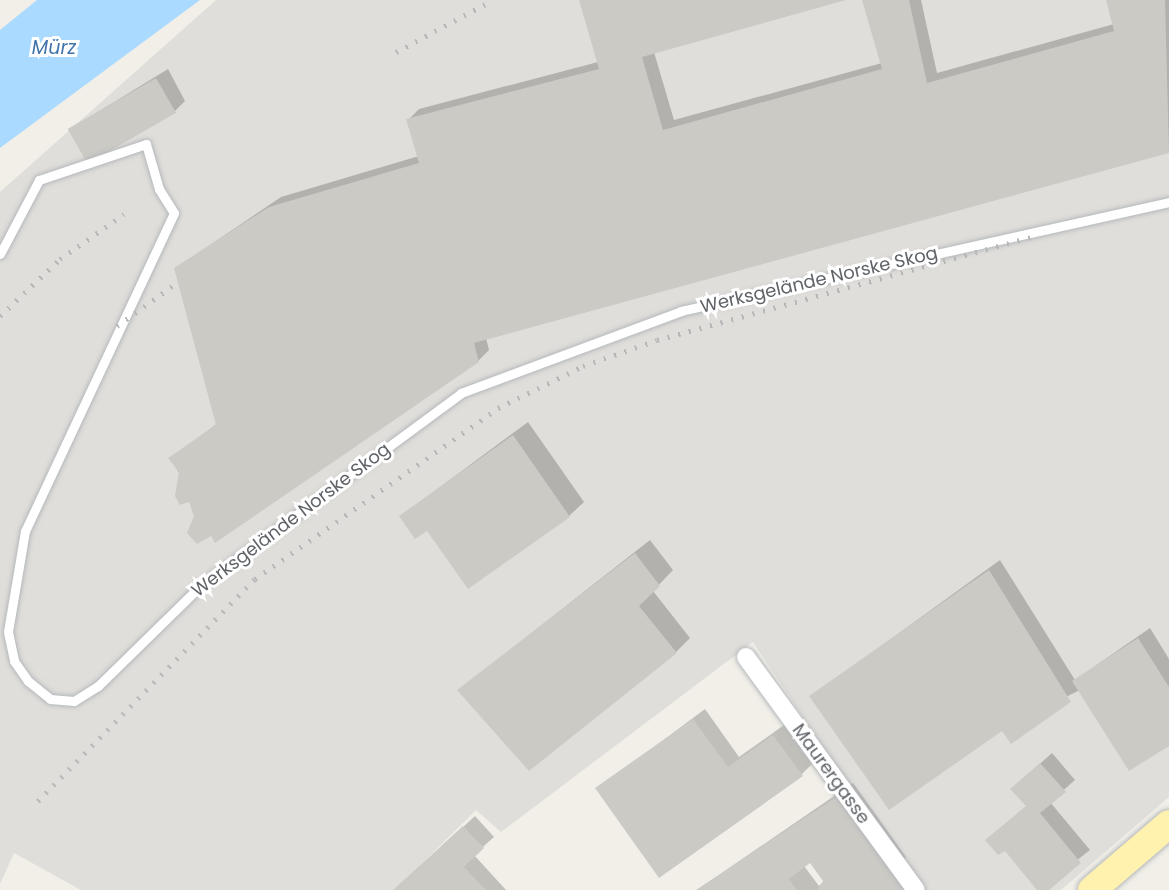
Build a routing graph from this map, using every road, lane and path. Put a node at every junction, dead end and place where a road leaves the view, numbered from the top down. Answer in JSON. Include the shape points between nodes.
{"nodes":[{"id":1,"x":1169,"y":202,"type":"edge"},
{"id":2,"x":0,"y":254,"type":"edge"},
{"id":3,"x":746,"y":657,"type":"dead end"},
{"id":4,"x":1169,"y":824,"type":"edge"},
{"id":5,"x":916,"y":890,"type":"edge"},
{"id":6,"x":1092,"y":890,"type":"edge"}],
"edges":[{"from":1,"to":2,"type":"lane","name":"Werksgelände Norske Skog","via":[[681,311],[461,393],[201,585],[98,686],[74,701],[50,699],[28,681],[14,662],[8,632],[25,531],[174,214],[159,189],[146,144],[39,180]]},
{"from":3,"to":5,"type":"street","name":"Maurergasse"},
{"from":4,"to":6,"type":"main road"}]}
